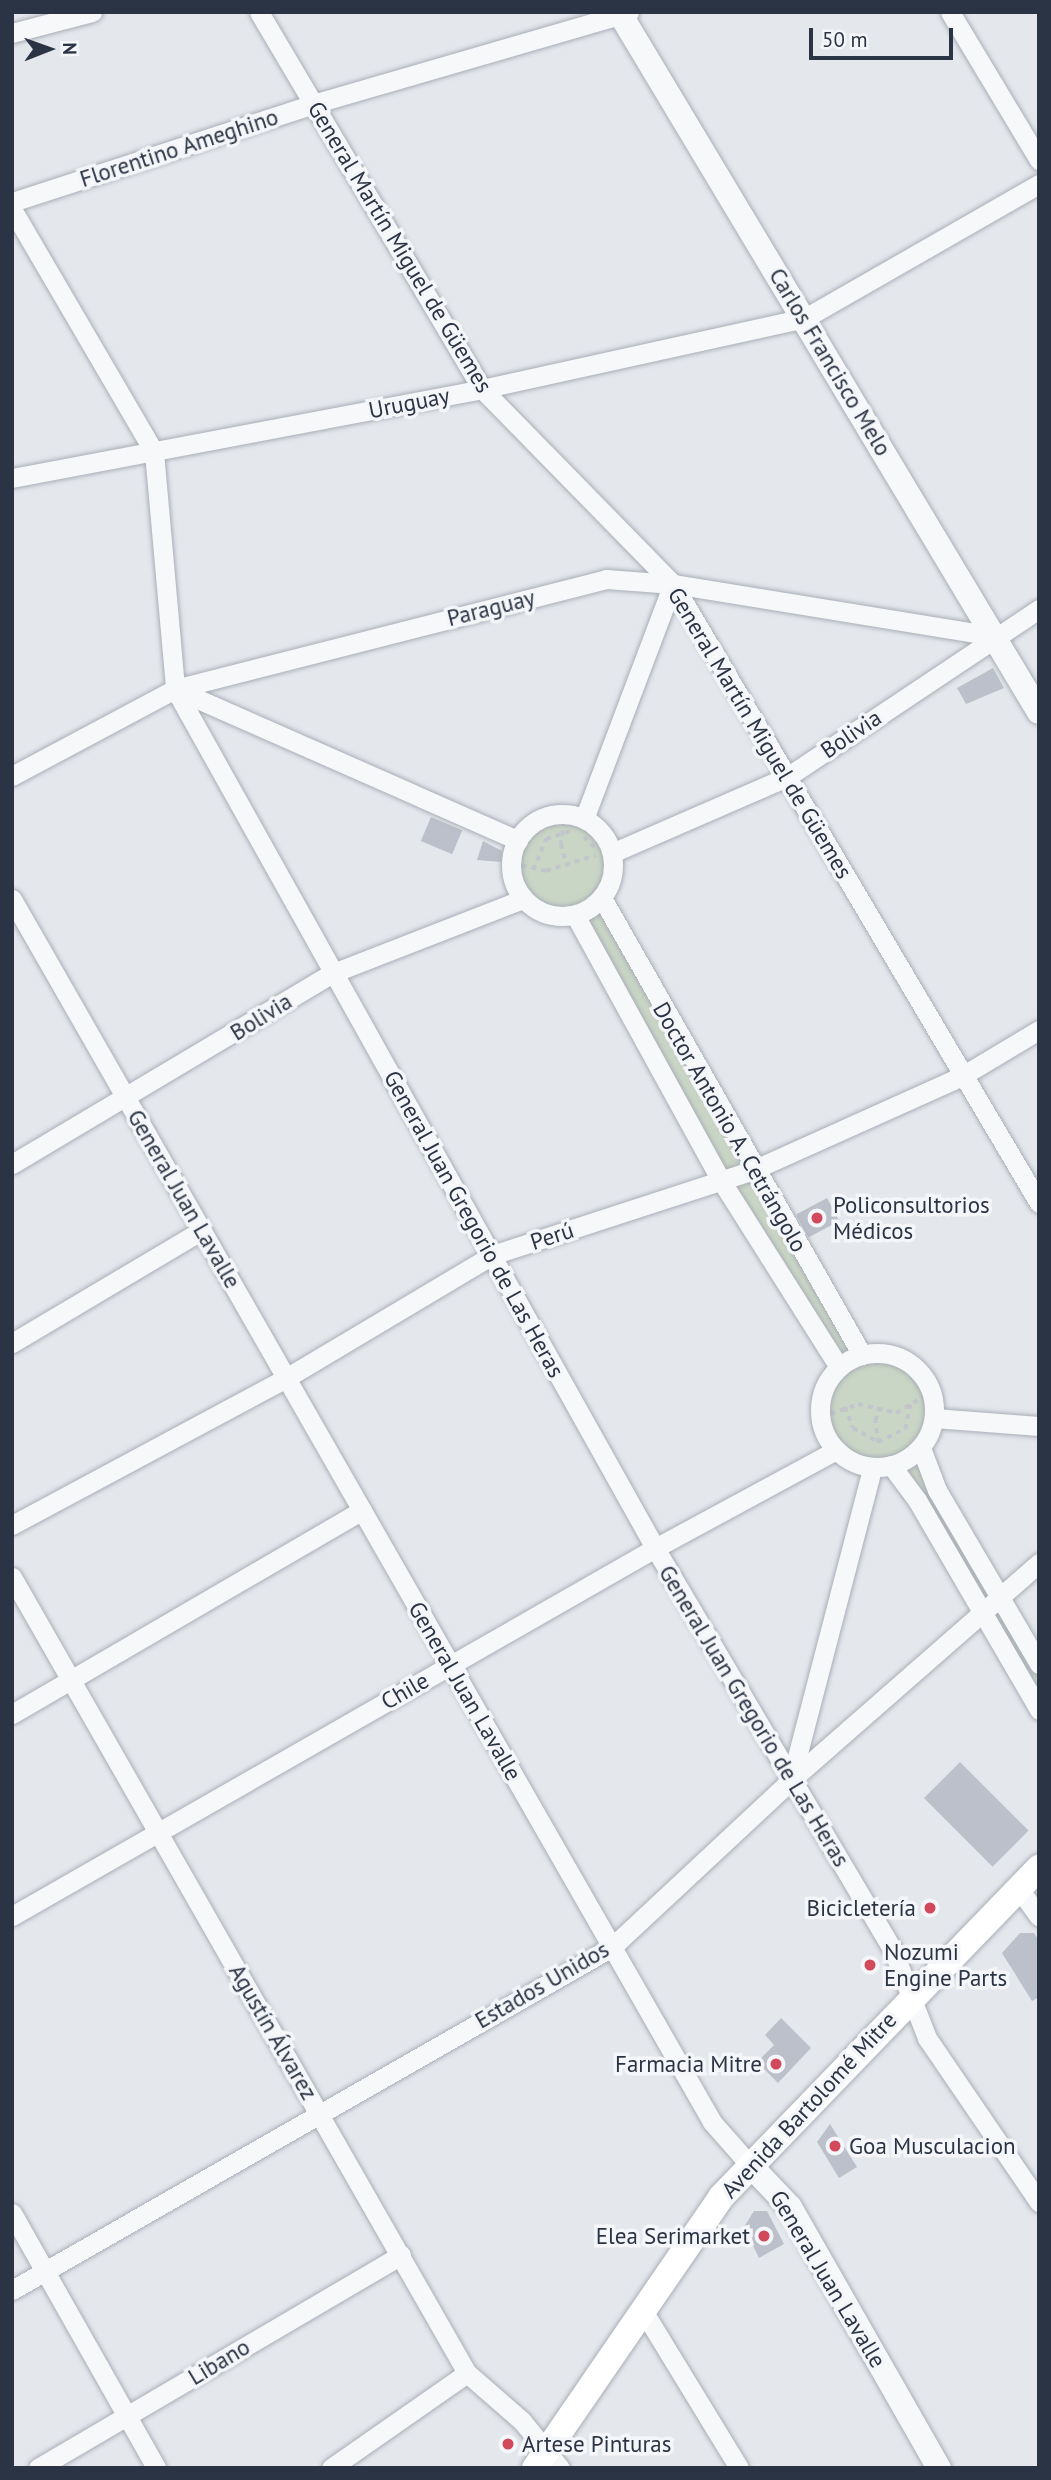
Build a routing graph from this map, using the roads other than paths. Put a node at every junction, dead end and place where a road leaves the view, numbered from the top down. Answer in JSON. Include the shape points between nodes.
{"nodes":[{"id":1,"x":92,"y":12,"type":"edge"},
{"id":2,"x":259,"y":12,"type":"edge"},
{"id":3,"x":950,"y":12,"type":"edge"},
{"id":4,"x":623,"y":14,"type":"edge"},
{"id":5,"x":12,"y":33,"type":"edge"},
{"id":6,"x":313,"y":104,"type":"junction"},
{"id":7,"x":1039,"y":160,"type":"edge"},
{"id":8,"x":1039,"y":184,"type":"edge"},
{"id":9,"x":12,"y":202,"type":"edge"},
{"id":10,"x":12,"y":209,"type":"edge"},
{"id":11,"x":804,"y":318,"type":"junction"},
{"id":12,"x":482,"y":389,"type":"junction"},
{"id":13,"x":154,"y":452,"type":"junction"},
{"id":14,"x":12,"y":478,"type":"edge"},
{"id":15,"x":673,"y":584,"type":"junction"},
{"id":16,"x":1039,"y":609,"type":"edge"},
{"id":17,"x":993,"y":636,"type":"junction"},
{"id":18,"x":175,"y":690,"type":"junction"},
{"id":19,"x":1039,"y":712,"type":"edge"},
{"id":20,"x":12,"y":776,"type":"edge"},
{"id":21,"x":787,"y":777,"type":"junction"},
{"id":22,"x":572,"y":821,"type":"junction"},
{"id":23,"x":517,"y":841,"type":"junction"},
{"id":24,"x":612,"y":853,"type":"junction"},
{"id":25,"x":12,"y":898,"type":"edge"},
{"id":26,"x":602,"y":898,"type":"junction"},
{"id":27,"x":523,"y":899,"type":"junction"},
{"id":28,"x":575,"y":915,"type":"junction"},
{"id":29,"x":20,"y":931,"type":"edge"},
{"id":30,"x":333,"y":973,"type":"junction"},
{"id":31,"x":1039,"y":1030,"type":"edge"},
{"id":32,"x":961,"y":1076,"type":"junction"},
{"id":33,"x":127,"y":1099,"type":"junction"},
{"id":34,"x":12,"y":1164,"type":"edge"},
{"id":35,"x":753,"y":1170,"type":"junction"},
{"id":36,"x":722,"y":1182,"type":"junction"},
{"id":37,"x":1039,"y":1203,"type":"edge"},
{"id":38,"x":202,"y":1230,"type":"junction"},
{"id":39,"x":492,"y":1255,"type":"junction"},
{"id":40,"x":12,"y":1343,"type":"edge"},
{"id":41,"x":862,"y":1355,"type":"junction"},
{"id":42,"x":839,"y":1367,"type":"junction"},
{"id":43,"x":286,"y":1378,"type":"junction"},
{"id":44,"x":934,"y":1418,"type":"junction"},
{"id":45,"x":1039,"y":1426,"type":"edge"},
{"id":46,"x":921,"y":1448,"type":"junction"},
{"id":47,"x":836,"y":1450,"type":"junction"},
{"id":48,"x":882,"y":1466,"type":"junction"},
{"id":49,"x":362,"y":1510,"type":"junction"},
{"id":50,"x":12,"y":1525,"type":"edge"},
{"id":51,"x":655,"y":1548,"type":"junction"},
{"id":52,"x":1039,"y":1563,"type":"edge"},
{"id":53,"x":12,"y":1577,"type":"edge"},
{"id":54,"x":1000,"y":1598,"type":"junction"},
{"id":55,"x":982,"y":1612,"type":"junction"},
{"id":56,"x":1039,"y":1664,"type":"edge"},
{"id":57,"x":450,"y":1665,"type":"junction"},
{"id":58,"x":72,"y":1679,"type":"junction"},
{"id":59,"x":1039,"y":1710,"type":"edge"},
{"id":60,"x":12,"y":1714,"type":"edge"},
{"id":61,"x":791,"y":1780,"type":"junction"},
{"id":62,"x":159,"y":1831,"type":"junction"},
{"id":63,"x":1039,"y":1868,"type":"edge"},
{"id":64,"x":1018,"y":1889,"type":"junction"},
{"id":65,"x":12,"y":1916,"type":"edge"},
{"id":66,"x":1039,"y":1917,"type":"edge"},
{"id":67,"x":612,"y":1947,"type":"junction"},
{"id":68,"x":910,"y":1998,"type":"junction"},
{"id":69,"x":320,"y":2114,"type":"junction"},
{"id":70,"x":749,"y":2164,"type":"junction"},
{"id":71,"x":1039,"y":2202,"type":"edge"},
{"id":72,"x":12,"y":2213,"type":"edge"},
{"id":73,"x":401,"y":2255,"type":"junction"},
{"id":74,"x":45,"y":2271,"type":"junction"},
{"id":75,"x":12,"y":2290,"type":"edge"},
{"id":76,"x":642,"y":2309,"type":"junction"},
{"id":77,"x":467,"y":2373,"type":"junction"},
{"id":78,"x":128,"y":2416,"type":"junction"},
{"id":79,"x":548,"y":2462,"type":"edge"},
{"id":80,"x":38,"y":2468,"type":"edge"},
{"id":81,"x":156,"y":2468,"type":"edge"},
{"id":82,"x":331,"y":2468,"type":"edge"},
{"id":83,"x":739,"y":2468,"type":"edge"},
{"id":84,"x":939,"y":2468,"type":"edge"}],
"edges":[{"from":1,"to":5,"type":"street"},
{"from":2,"to":6,"type":"street","name":"General Martín Miguel de Güemes"},
{"from":3,"to":7,"type":"street"},
{"from":4,"to":6,"type":"street","name":"Florentino Ameghino"},
{"from":4,"to":11,"type":"street","name":"Carlos Francisco Melo"},
{"from":6,"to":9,"type":"street","name":"Florentino Ameghino"},
{"from":6,"to":12,"type":"street","name":"General Martín Miguel de Güemes"},
{"from":8,"to":11,"type":"street","name":"Uruguay"},
{"from":10,"to":13,"type":"street","name":"General Juan Gregorio de Las Heras"},
{"from":11,"to":12,"type":"street","name":"Uruguay"},
{"from":11,"to":17,"type":"street","name":"Carlos Francisco Melo"},
{"from":12,"to":13,"type":"street","name":"Uruguay"},
{"from":12,"to":15,"type":"street","name":"General Martín Miguel de Güemes"},
{"from":13,"to":14,"type":"street","name":"Uruguay"},
{"from":13,"to":18,"type":"street","name":"General Juan Gregorio de Las Heras"},
{"from":15,"to":17,"type":"street","name":"Paraguay"},
{"from":15,"to":18,"type":"street","name":"Paraguay","via":[[606,579]]},
{"from":15,"to":21,"type":"street","name":"General Martín Miguel de Güemes"},
{"from":15,"to":22,"type":"street"},
{"from":16,"to":17,"type":"street","name":"Bolivia"},
{"from":17,"to":19,"type":"street","name":"Carlos Francisco Melo"},
{"from":17,"to":21,"type":"street","name":"Bolivia"},
{"from":18,"to":20,"type":"street","name":"Paraguay"},
{"from":18,"to":23,"type":"street"},
{"from":18,"to":30,"type":"street","name":"General Juan Gregorio de Las Heras"},
{"from":21,"to":24,"type":"street","name":"Bolivia"},
{"from":21,"to":32,"type":"street","name":"General Martín Miguel de Güemes"},
{"from":22,"to":23,"type":"street","via":[[540,819]]},
{"from":22,"to":24,"type":"street","via":[[606,839]]},
{"from":23,"to":27,"type":"street","via":[[512,863],[515,886]]},
{"from":24,"to":26,"type":"street","via":[[613,869]]},
{"from":25,"to":29,"type":"street","name":"General Juan Lavalle"},
{"from":26,"to":28,"type":"street"},
{"from":26,"to":35,"type":"street","name":"Doctor Antonio A. Cetrángolo"},
{"from":27,"to":28,"type":"street","via":[[547,914]]},
{"from":27,"to":30,"type":"street","name":"Bolivia"},
{"from":28,"to":36,"type":"street","name":"Doctor Antonio A. Cetrángolo"},
{"from":29,"to":33,"type":"street","name":"General Juan Lavalle"},
{"from":30,"to":33,"type":"street","name":"Bolivia"},
{"from":30,"to":39,"type":"street","name":"General Juan Gregorio de Las Heras"},
{"from":31,"to":32,"type":"street","name":"Perú"},
{"from":32,"to":35,"type":"street","name":"Perú"},
{"from":32,"to":37,"type":"street","name":"General Martín Miguel de Güemes"},
{"from":33,"to":34,"type":"street","name":"Bolivia"},
{"from":33,"to":38,"type":"street","name":"General Juan Lavalle"},
{"from":35,"to":36,"type":"street","name":"Perú"},
{"from":35,"to":41,"type":"street","name":"Doctor Antonio A. Cetrángolo"},
{"from":36,"to":39,"type":"street","name":"Perú"},
{"from":36,"to":42,"type":"street","name":"Doctor Antonio A. Cetrángolo"},
{"from":38,"to":40,"type":"street"},
{"from":38,"to":43,"type":"street","name":"General Juan Lavalle"},
{"from":39,"to":43,"type":"street","name":"Perú"},
{"from":39,"to":51,"type":"street","name":"General Juan Gregorio de Las Heras"},
{"from":41,"to":42,"type":"street"},
{"from":41,"to":44,"type":"street","via":[[898,1357],[914,1366],[931,1392]]},
{"from":42,"to":47,"type":"street","via":[[821,1399],[821,1417]]},
{"from":43,"to":49,"type":"street","name":"General Juan Lavalle"},
{"from":43,"to":50,"type":"street","name":"Perú"},
{"from":44,"to":45,"type":"street"},
{"from":44,"to":46,"type":"street"},
{"from":46,"to":48,"type":"street"},
{"from":46,"to":54,"type":"street","via":[[937,1490]]},
{"from":47,"to":48,"type":"street"},
{"from":47,"to":51,"type":"street","name":"Chile"},
{"from":48,"to":55,"type":"street","via":[[918,1500]]},
{"from":48,"to":61,"type":"street"},
{"from":49,"to":57,"type":"street","name":"General Juan Lavalle"},
{"from":49,"to":58,"type":"street"},
{"from":51,"to":57,"type":"street","name":"Chile"},
{"from":51,"to":61,"type":"street","name":"General Juan Gregorio de Las Heras"},
{"from":52,"to":54,"type":"street","name":"Estados Unidos"},
{"from":53,"to":58,"type":"street","name":"Agustín Álvarez"},
{"from":54,"to":55,"type":"street","name":"Estados Unidos"},
{"from":54,"to":56,"type":"street"},
{"from":55,"to":59,"type":"street"},
{"from":55,"to":61,"type":"street","name":"Estados Unidos"},
{"from":57,"to":62,"type":"street","name":"Chile"},
{"from":57,"to":67,"type":"street","name":"General Juan Lavalle"},
{"from":58,"to":60,"type":"street"},
{"from":58,"to":62,"type":"street","name":"Agustín Álvarez"},
{"from":61,"to":67,"type":"street","name":"Estados Unidos"},
{"from":61,"to":68,"type":"street","name":"General Juan Gregorio de Las Heras","via":[[892,1948]]},
{"from":62,"to":65,"type":"street","name":"Chile"},
{"from":62,"to":69,"type":"street","name":"Agustín Álvarez"},
{"from":63,"to":64,"type":"main road","name":"Avenida Bartolomé Mitre"},
{"from":64,"to":66,"type":"street"},
{"from":64,"to":68,"type":"main road","name":"Avenida Bartolomé Mitre"},
{"from":67,"to":69,"type":"street","name":"Estados Unidos"},
{"from":67,"to":70,"type":"street","name":"General Juan Lavalle","via":[[712,2122]]},
{"from":68,"to":70,"type":"main road","name":"Avenida Bartolomé Mitre"},
{"from":68,"to":71,"type":"street","name":"General Juan Gregorio de Las Heras","via":[[927,2038]]},
{"from":69,"to":73,"type":"street","name":"Agustín Álvarez"},
{"from":69,"to":74,"type":"street","name":"Estados Unidos"},
{"from":70,"to":76,"type":"main road","name":"Avenida Bartolomé Mitre"},
{"from":70,"to":84,"type":"street","name":"General Juan Lavalle","via":[[790,2207]]},
{"from":72,"to":74,"type":"street"},
{"from":73,"to":77,"type":"street","name":"Agustín Álvarez"},
{"from":73,"to":78,"type":"street","name":"Libano"},
{"from":74,"to":75,"type":"street","name":"Estados Unidos"},
{"from":74,"to":78,"type":"street"},
{"from":76,"to":79,"type":"main road","name":"Avenida Bartolomé Mitre"},
{"from":76,"to":83,"type":"street"},
{"from":77,"to":79,"type":"street","name":"Agustín Álvarez"},
{"from":77,"to":82,"type":"street"},
{"from":78,"to":80,"type":"street","name":"Libano"},
{"from":78,"to":81,"type":"street"}]}
